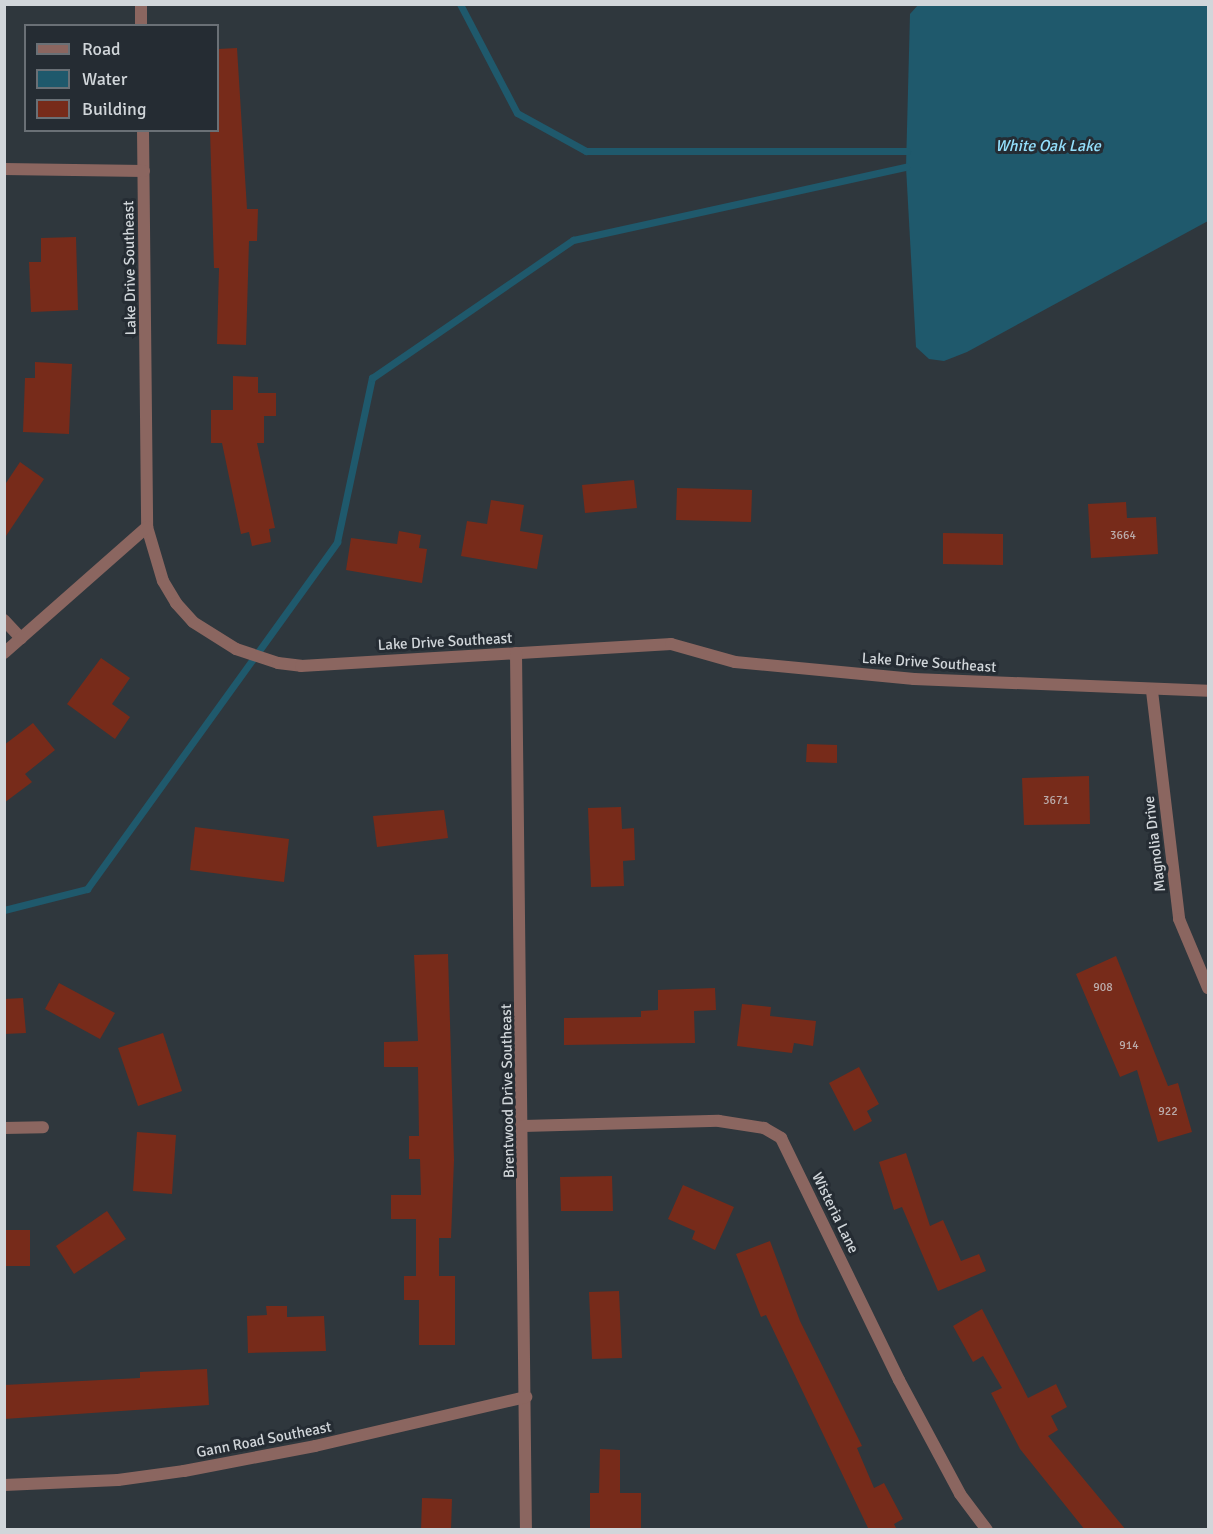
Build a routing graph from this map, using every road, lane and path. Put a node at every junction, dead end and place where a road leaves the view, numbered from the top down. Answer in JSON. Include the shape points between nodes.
{"nodes":[{"id":1,"x":141,"y":4,"type":"edge"},
{"id":2,"x":141,"y":24,"type":"edge"},
{"id":3,"x":143,"y":132,"type":"edge"},
{"id":4,"x":4,"y":169,"type":"edge"},
{"id":5,"x":144,"y":171,"type":"junction"},
{"id":6,"x":147,"y":527,"type":"junction"},
{"id":7,"x":4,"y":620,"type":"edge"},
{"id":8,"x":21,"y":638,"type":"junction"},
{"id":9,"x":4,"y":653,"type":"edge"},
{"id":10,"x":516,"y":653,"type":"junction"},
{"id":11,"x":1152,"y":691,"type":"junction"},
{"id":12,"x":1209,"y":691,"type":"edge"},
{"id":13,"x":1209,"y":988,"type":"edge"},
{"id":14,"x":523,"y":1126,"type":"junction"},
{"id":15,"x":43,"y":1127,"type":"dead end"},
{"id":16,"x":4,"y":1128,"type":"edge"},
{"id":17,"x":526,"y":1396,"type":"junction"},
{"id":18,"x":4,"y":1485,"type":"edge"},
{"id":19,"x":526,"y":1530,"type":"edge"},
{"id":20,"x":987,"y":1530,"type":"edge"}],
"edges":[{"from":1,"to":2,"type":"street"},
{"from":3,"to":5,"type":"street","name":"Lake Drive Southeast"},
{"from":4,"to":5,"type":"street"},
{"from":5,"to":6,"type":"street","name":"Lake Drive Southeast"},
{"from":6,"to":8,"type":"street"},
{"from":6,"to":10,"type":"street","name":"Lake Drive Southeast","via":[[164,581],[176,603],[193,621],[256,657],[302,666]]},
{"from":7,"to":8,"type":"street"},
{"from":8,"to":9,"type":"street"},
{"from":10,"to":11,"type":"street","name":"Lake Drive Southeast","via":[[670,644],[735,662],[890,677]]},
{"from":10,"to":14,"type":"street","name":"Brentwood Drive Southeast"},
{"from":11,"to":12,"type":"street","name":"Lake Drive Southeast"},
{"from":11,"to":13,"type":"street","name":"Magnolia Drive","via":[[1179,919]]},
{"from":14,"to":17,"type":"street","name":"Brentwood Drive Southeast"},
{"from":14,"to":20,"type":"street","name":"Wisteria Lane","via":[[719,1121],[764,1128],[781,1138],[899,1380],[960,1494]]},
{"from":15,"to":16,"type":"street"},
{"from":17,"to":18,"type":"street","name":"Gann Road Southeast","via":[[315,1446],[184,1471],[107,1481]]},
{"from":17,"to":19,"type":"street","name":"Brentwood Drive Southeast"}]}
